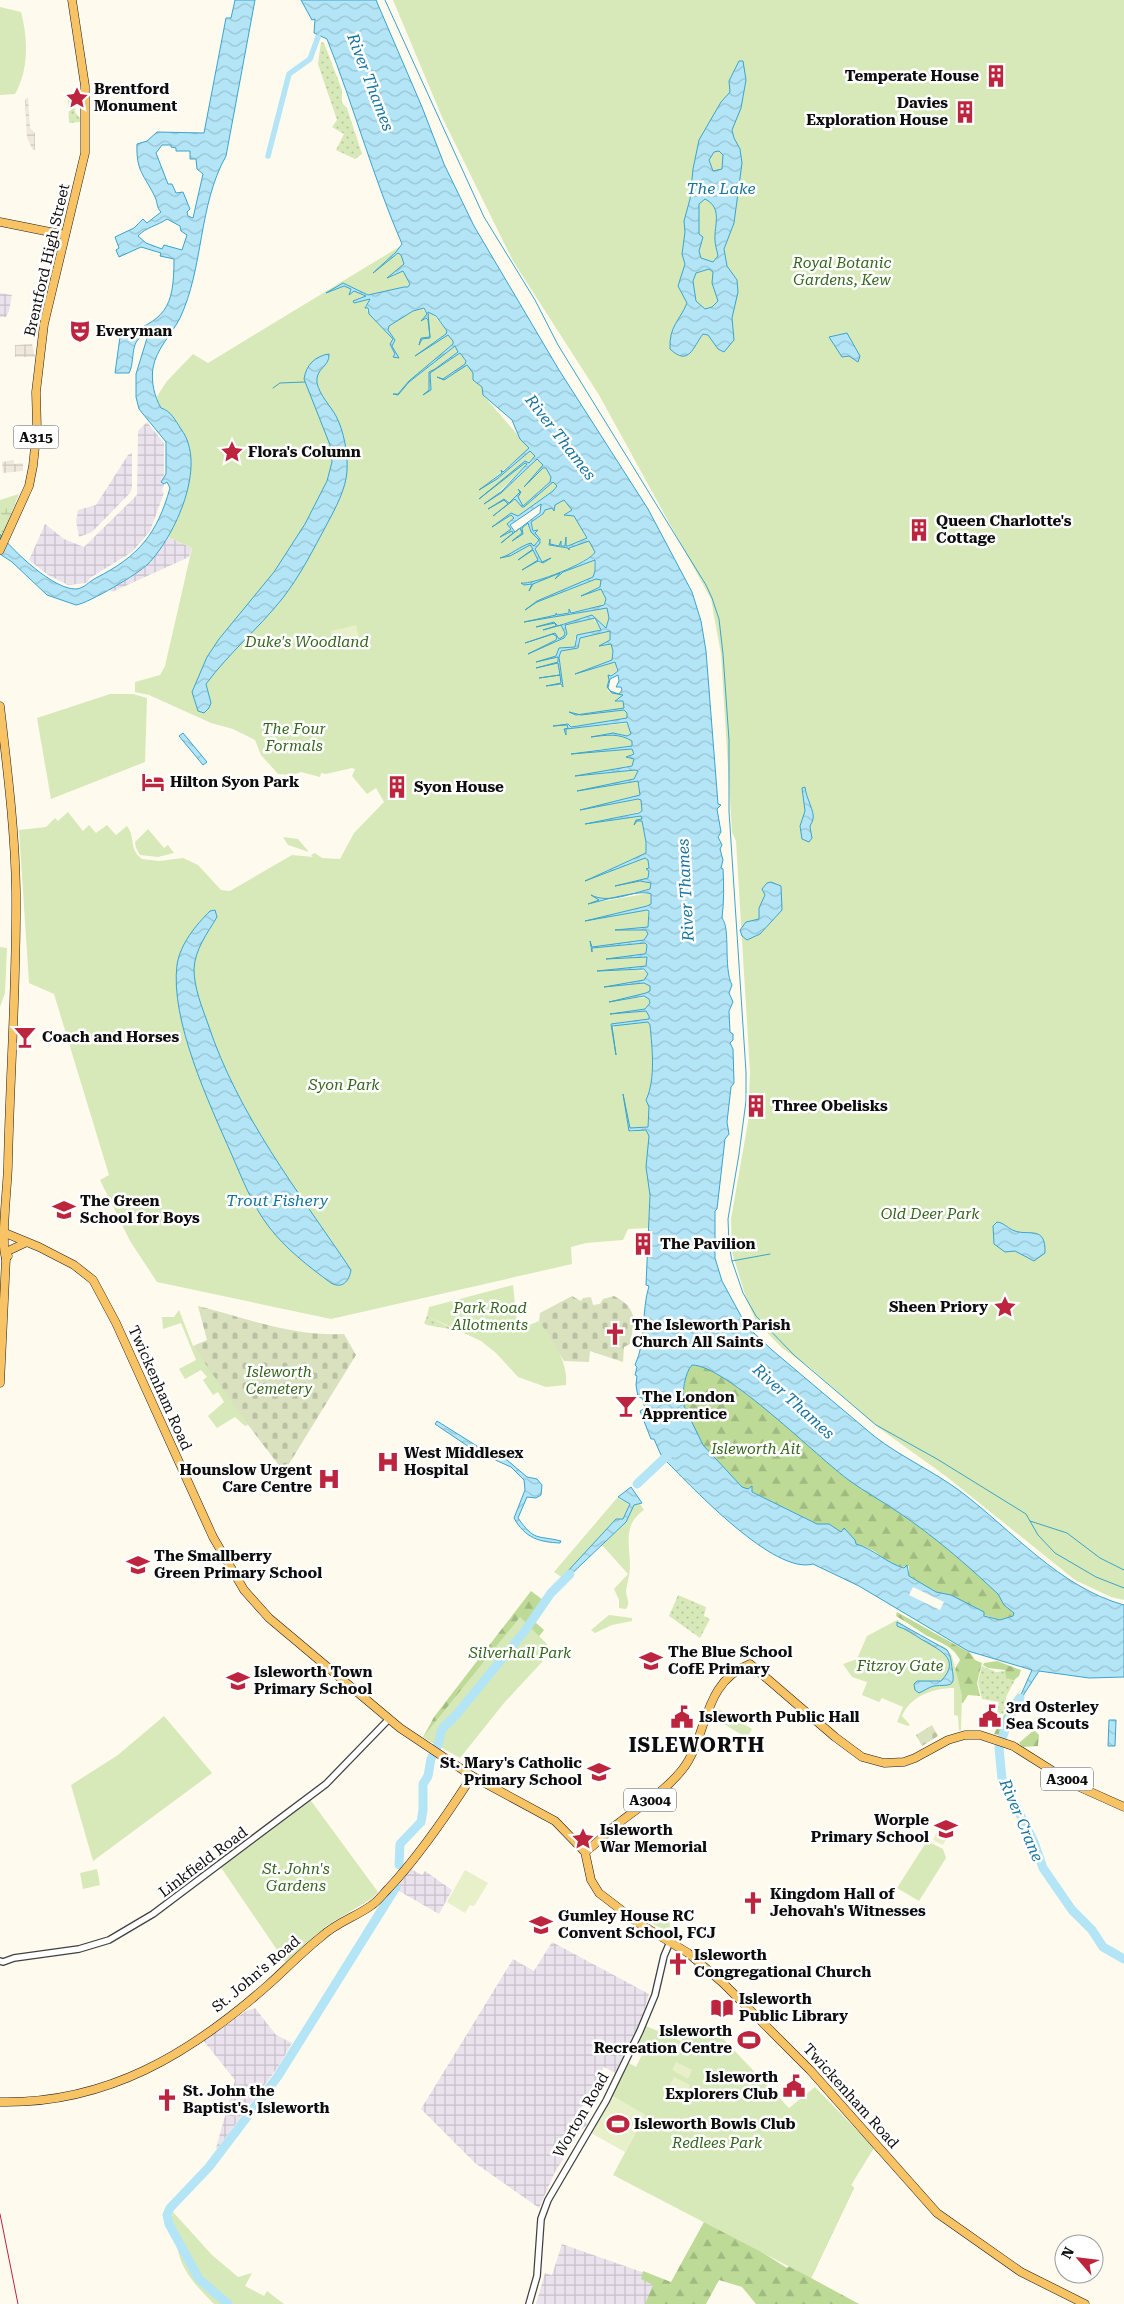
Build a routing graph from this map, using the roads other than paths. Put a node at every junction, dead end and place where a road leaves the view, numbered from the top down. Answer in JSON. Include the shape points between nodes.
{"nodes":[{"id":1,"x":72,"y":0,"type":"edge"},
{"id":2,"x":0,"y":222,"type":"edge"},
{"id":3,"x":65,"y":235,"type":"junction"},
{"id":4,"x":0,"y":550,"type":"edge"},
{"id":5,"x":0,"y":706,"type":"edge"},
{"id":6,"x":5,"y":1231,"type":"edge"},
{"id":7,"x":0,"y":1242,"type":"edge"},
{"id":8,"x":28,"y":1243,"type":"junction"},
{"id":9,"x":6,"y":1254,"type":"junction"},
{"id":10,"x":0,"y":1383,"type":"edge"},
{"id":11,"x":388,"y":1720,"type":"junction"},
{"id":12,"x":472,"y":1776,"type":"junction"},
{"id":13,"x":1124,"y":1808,"type":"edge"},
{"id":14,"x":585,"y":1852,"type":"junction"},
{"id":15,"x":670,"y":1942,"type":"junction"},
{"id":16,"x":0,"y":1961,"type":"edge"},
{"id":17,"x":0,"y":2102,"type":"edge"},
{"id":18,"x":529,"y":2304,"type":"edge"},
{"id":19,"x":1084,"y":2304,"type":"edge"}],
"edges":[{"from":1,"to":3,"type":"main road","name":"Brentford High Street","number":"A315","via":[[85,86],[86,136],[83,167]]},
{"from":2,"to":3,"type":"main road"},
{"from":3,"to":4,"type":"main road","name":"Brentford High Street","number":"A315","via":[[44,324],[36,395],[37,428],[29,486]]},
{"from":5,"to":6,"type":"main road","via":[[16,890],[16,968]]},
{"from":6,"to":8,"type":"main road","name":"Twickenham Road"},
{"from":6,"to":9,"type":"main road"},
{"from":7,"to":9,"type":"main road"},
{"from":8,"to":9,"type":"main road"},
{"from":8,"to":11,"type":"main road","name":"Twickenham Road","via":[[79,1268],[93,1280],[212,1537],[244,1590],[275,1623]]},
{"from":9,"to":10,"type":"main road"},
{"from":11,"to":12,"type":"main road","name":"Twickenham Road"},
{"from":11,"to":16,"type":"street","name":"Linkfield Road","via":[[326,1784],[153,1914],[110,1940],[79,1949]]},
{"from":12,"to":14,"type":"main road","name":"Twickenham Road","via":[[553,1819]]},
{"from":12,"to":17,"type":"main road","name":"St. John's Road","via":[[404,1870],[372,1905],[329,1930],[266,1986],[171,2059],[126,2080],[51,2100]]},
{"from":13,"to":14,"type":"main road","number":"A3004","via":[[1075,1785],[1010,1744],[980,1735],[948,1740],[904,1762],[872,1761],[853,1752],[750,1664],[730,1677],[715,1693],[692,1754],[677,1776],[663,1791]]},
{"from":14,"to":15,"type":"main road","name":"Twickenham Road","via":[[591,1880],[599,1893]]},
{"from":15,"to":18,"type":"street","name":"Worton Road","via":[[655,1995],[640,2031],[606,2101],[548,2200],[542,2219],[537,2276]]},
{"from":15,"to":19,"type":"main road","name":"Twickenham Road","via":[[705,1966],[754,2012],[831,2092],[942,2218],[1021,2272]]}]}
